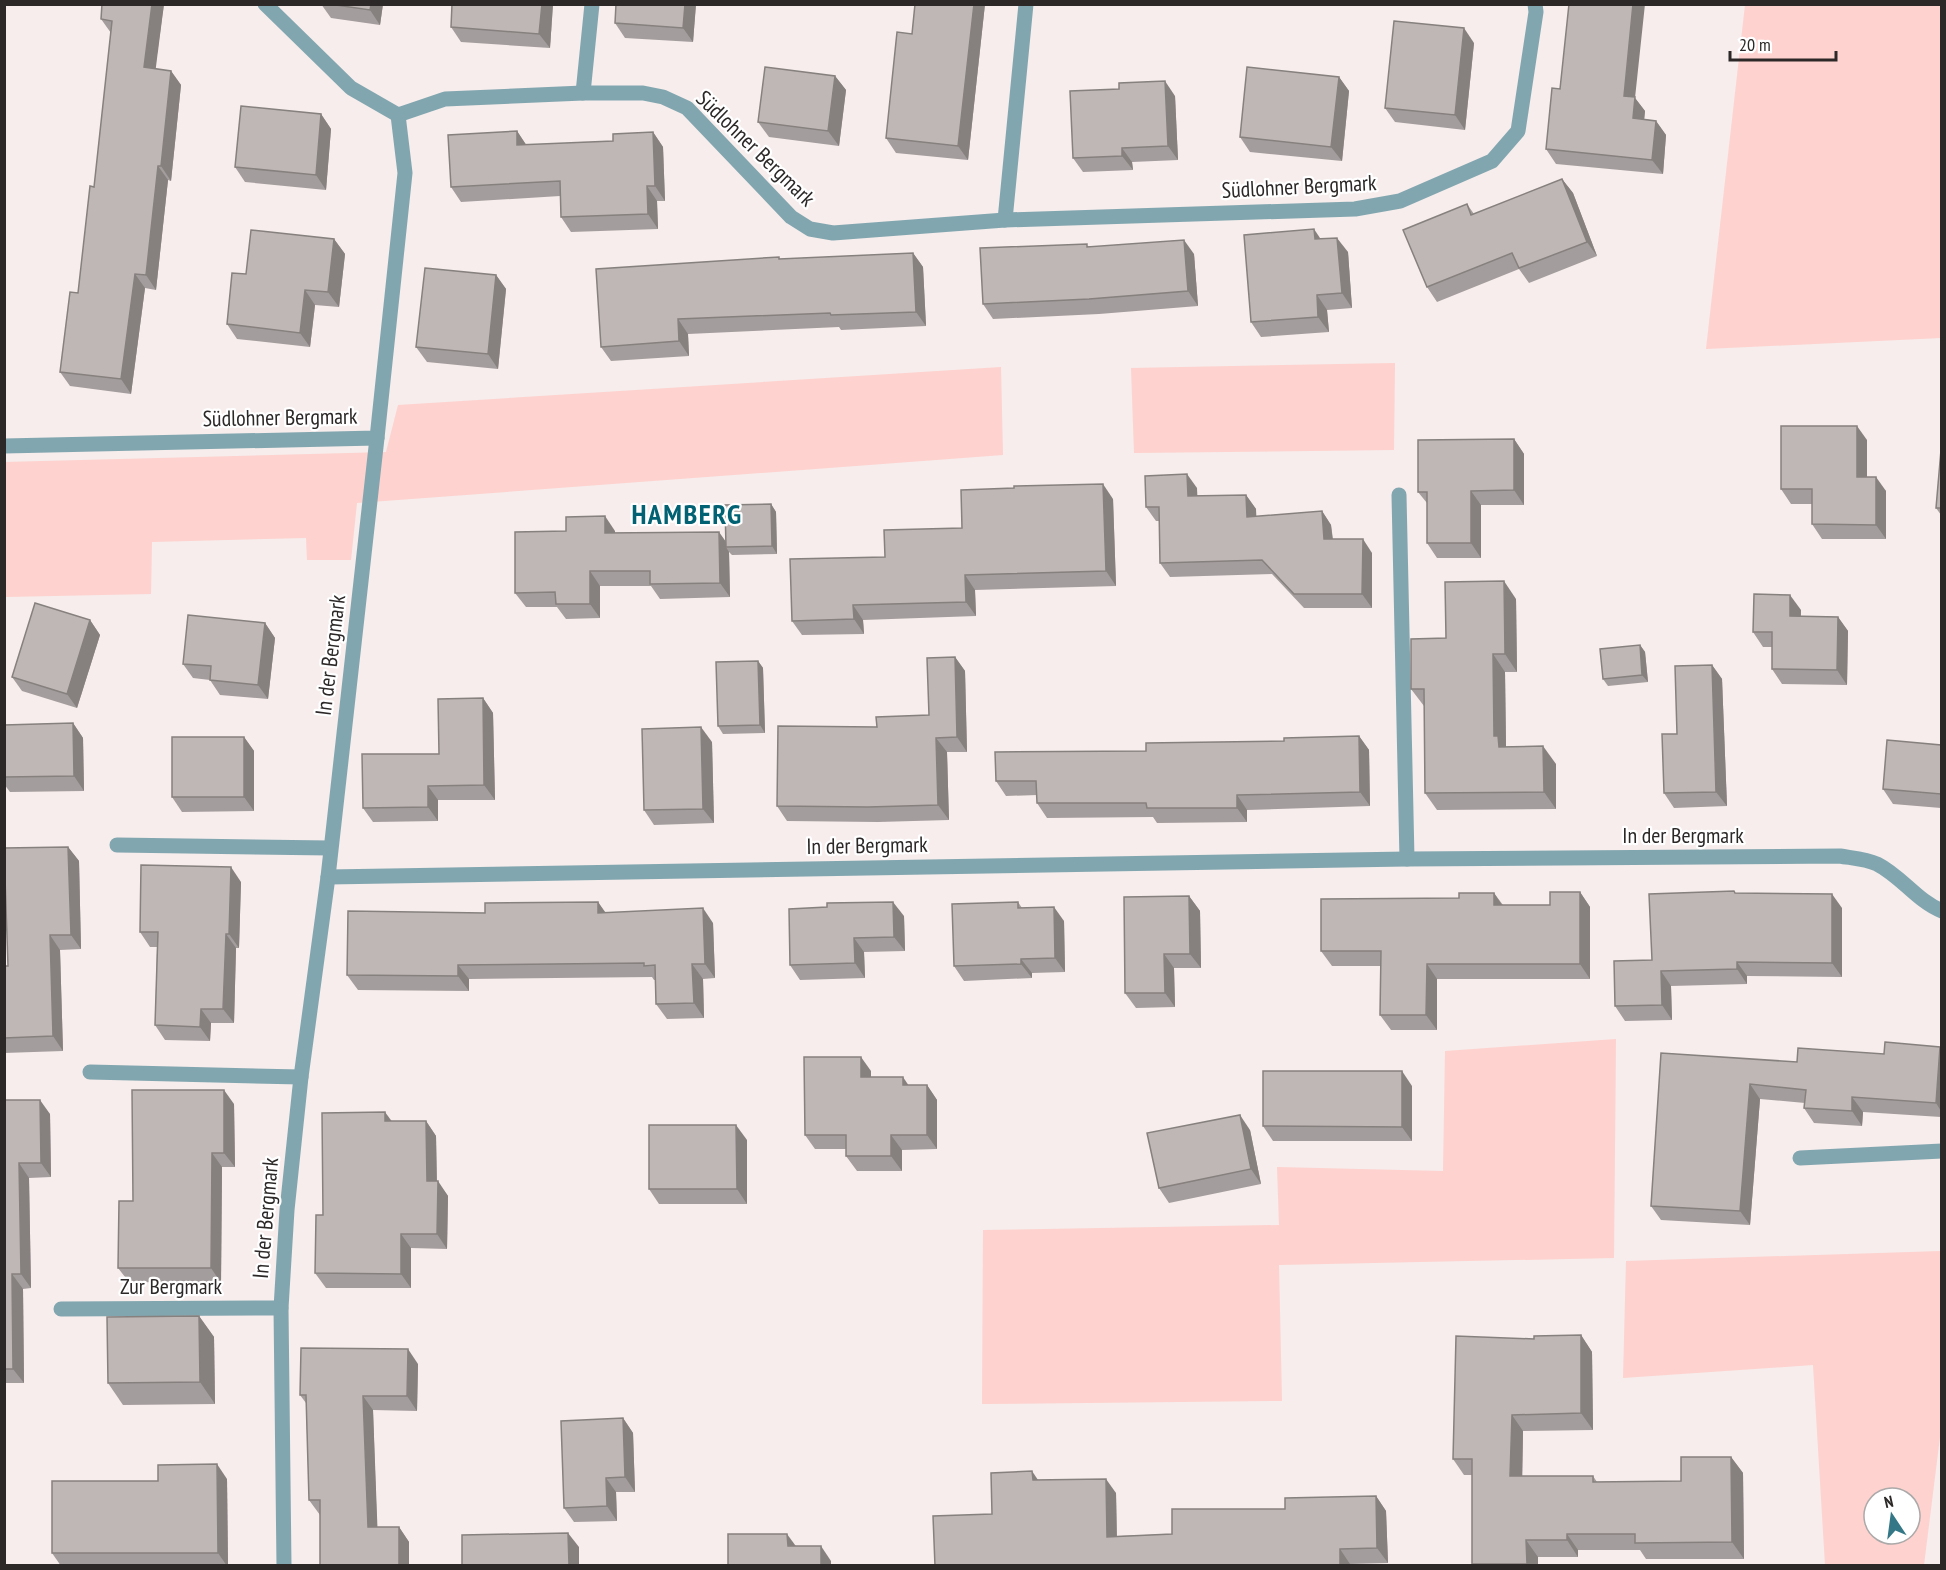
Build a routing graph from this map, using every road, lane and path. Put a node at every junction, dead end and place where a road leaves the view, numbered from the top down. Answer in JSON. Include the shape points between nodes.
{"nodes":[{"id":1,"x":265,"y":4,"type":"edge"},
{"id":2,"x":592,"y":4,"type":"edge"},
{"id":3,"x":1026,"y":4,"type":"edge"},
{"id":4,"x":1535,"y":4,"type":"edge"},
{"id":5,"x":583,"y":93,"type":"junction"},
{"id":6,"x":398,"y":116,"type":"junction"},
{"id":7,"x":1005,"y":220,"type":"junction"},
{"id":8,"x":377,"y":438,"type":"junction"},
{"id":9,"x":4,"y":446,"type":"edge"},
{"id":10,"x":1400,"y":495,"type":"dead end"},
{"id":11,"x":117,"y":845,"type":"dead end"},
{"id":12,"x":330,"y":848,"type":"junction"},
{"id":13,"x":1407,"y":859,"type":"junction"},
{"id":14,"x":328,"y":877,"type":"junction"},
{"id":15,"x":1941,"y":911,"type":"edge"},
{"id":16,"x":90,"y":1072,"type":"dead end"},
{"id":17,"x":301,"y":1077,"type":"junction"},
{"id":18,"x":1941,"y":1151,"type":"edge"},
{"id":19,"x":1800,"y":1158,"type":"dead end"},
{"id":20,"x":281,"y":1308,"type":"junction"},
{"id":21,"x":61,"y":1309,"type":"dead end"},
{"id":22,"x":284,"y":1566,"type":"edge"}],
"edges":[{"from":1,"to":6,"type":"street","via":[[351,88]]},
{"from":2,"to":5,"type":"street"},
{"from":3,"to":7,"type":"street"},
{"from":4,"to":7,"type":"street","name":"Südlohner Bergmark","via":[[1518,131],[1492,161],[1400,201],[1355,209]]},
{"from":5,"to":6,"type":"street","name":"Südlohner Bergmark","via":[[445,99]]},
{"from":5,"to":7,"type":"street","name":"Südlohner Bergmark","via":[[643,93],[687,108],[791,217],[810,229],[833,233]]},
{"from":6,"to":8,"type":"street","name":"Südlohner Bergmark","via":[[405,173]]},
{"from":8,"to":9,"type":"street","name":"Südlohner Bergmark"},
{"from":8,"to":12,"type":"street","name":"In der Bergmark"},
{"from":10,"to":13,"type":"street"},
{"from":11,"to":12,"type":"street"},
{"from":12,"to":14,"type":"street","name":"In der Bergmark"},
{"from":13,"to":14,"type":"street","name":"In der Bergmark"},
{"from":13,"to":15,"type":"street","name":"In der Bergmark","via":[[1840,856],[1875,863]]},
{"from":14,"to":17,"type":"street","name":"In der Bergmark"},
{"from":16,"to":17,"type":"street"},
{"from":17,"to":20,"type":"street","name":"In der Bergmark"},
{"from":18,"to":19,"type":"street"},
{"from":20,"to":21,"type":"street","name":"Zur Bergmark"},
{"from":20,"to":22,"type":"street","name":"In der Bergmark"}]}
